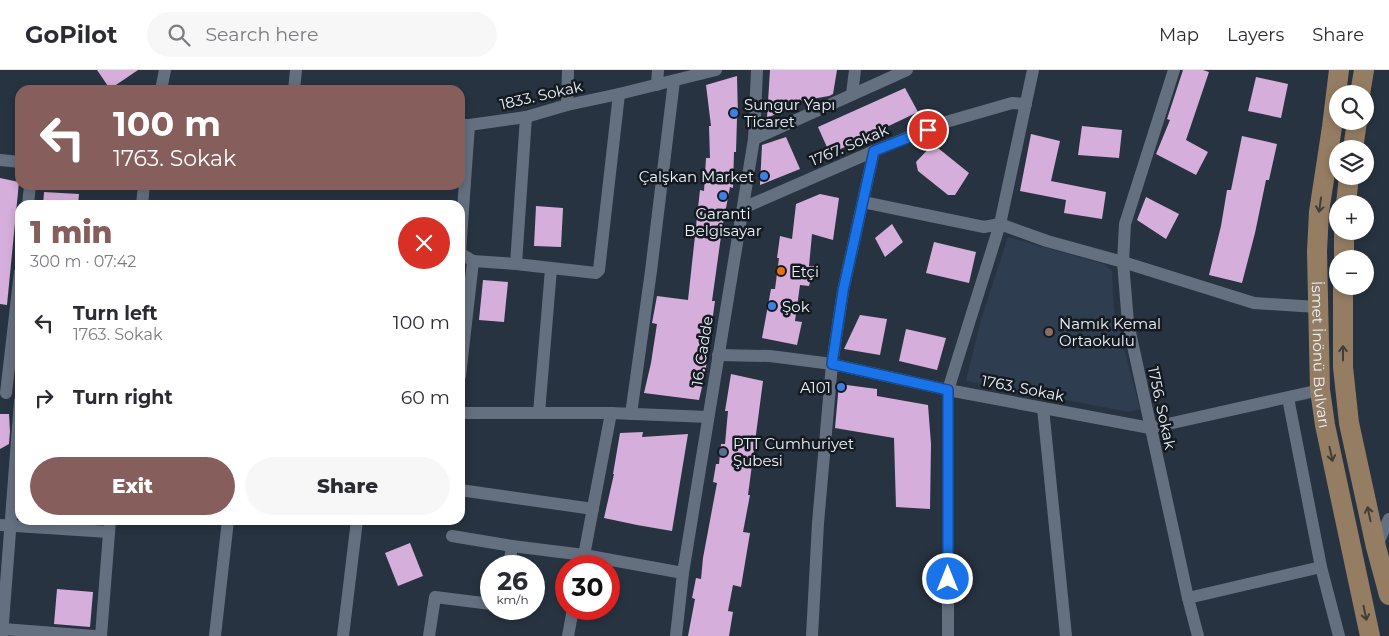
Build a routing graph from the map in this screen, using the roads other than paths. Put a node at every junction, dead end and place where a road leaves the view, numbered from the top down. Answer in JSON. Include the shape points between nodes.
{"nodes":[{"id":1,"x":166,"y":70,"type":"edge"},
{"id":2,"x":296,"y":70,"type":"edge"},
{"id":3,"x":568,"y":70,"type":"edge"},
{"id":4,"x":658,"y":70,"type":"edge"},
{"id":5,"x":716,"y":70,"type":"edge"},
{"id":6,"x":757,"y":70,"type":"edge"},
{"id":7,"x":855,"y":70,"type":"edge"},
{"id":8,"x":907,"y":70,"type":"edge"},
{"id":9,"x":1033,"y":70,"type":"edge"},
{"id":10,"x":1174,"y":70,"type":"edge"},
{"id":11,"x":1339,"y":70,"type":"edge"},
{"id":12,"x":1364,"y":70,"type":"edge"},
{"id":13,"x":674,"y":81,"type":"junction"},
{"id":14,"x":657,"y":84,"type":"junction"},
{"id":15,"x":162,"y":85,"type":"edge"},
{"id":16,"x":294,"y":85,"type":"edge"},
{"id":17,"x":1362,"y":85,"type":"edge"},
{"id":18,"x":619,"y":94,"type":"junction"},
{"id":19,"x":852,"y":94,"type":"junction"},
{"id":20,"x":1026,"y":104,"type":"junction"},
{"id":21,"x":567,"y":105,"type":"junction"},
{"id":22,"x":526,"y":117,"type":"junction"},
{"id":23,"x":465,"y":125,"type":"edge"},
{"id":24,"x":754,"y":139,"type":"junction"},
{"id":25,"x":874,"y":151,"type":"junction"},
{"id":26,"x":0,"y":160,"type":"edge"},
{"id":27,"x":15,"y":162,"type":"edge"},
{"id":28,"x":863,"y":202,"type":"junction"},
{"id":29,"x":744,"y":208,"type":"junction"},
{"id":30,"x":1000,"y":224,"type":"junction"},
{"id":31,"x":465,"y":255,"type":"edge"},
{"id":32,"x":473,"y":261,"type":"junction"},
{"id":33,"x":1123,"y":262,"type":"junction"},
{"id":34,"x":516,"y":264,"type":"junction"},
{"id":35,"x":551,"y":269,"type":"junction"},
{"id":36,"x":1343,"y":295,"type":"edge"},
{"id":37,"x":1318,"y":307,"type":"junction"},
{"id":38,"x":15,"y":312,"type":"edge"},
{"id":39,"x":465,"y":332,"type":"edge"},
{"id":40,"x":718,"y":355,"type":"junction"},
{"id":41,"x":832,"y":364,"type":"junction"},
{"id":42,"x":948,"y":390,"type":"junction"},
{"id":43,"x":1320,"y":390,"type":"junction"},
{"id":44,"x":3,"y":393,"type":"edge"},
{"id":45,"x":1288,"y":398,"type":"junction"},
{"id":46,"x":1043,"y":408,"type":"junction"},
{"id":47,"x":465,"y":413,"type":"edge"},
{"id":48,"x":539,"y":413,"type":"junction"},
{"id":49,"x":611,"y":413,"type":"junction"},
{"id":50,"x":631,"y":414,"type":"junction"},
{"id":51,"x":708,"y":417,"type":"junction"},
{"id":52,"x":1150,"y":428,"type":"junction"},
{"id":53,"x":15,"y":443,"type":"edge"},
{"id":54,"x":465,"y":491,"type":"edge"},
{"id":55,"x":593,"y":509,"type":"junction"},
{"id":56,"x":1389,"y":519,"type":"edge"},
{"id":57,"x":227,"y":525,"type":"edge"},
{"id":58,"x":356,"y":525,"type":"edge"},
{"id":59,"x":5,"y":526,"type":"edge"},
{"id":60,"x":110,"y":526,"type":"edge"},
{"id":61,"x":452,"y":536,"type":"dead end"},
{"id":62,"x":512,"y":546,"type":"junction"},
{"id":63,"x":1376,"y":547,"type":"junction"},
{"id":64,"x":511,"y":555,"type":"edge"},
{"id":65,"x":558,"y":555,"type":"edge"},
{"id":66,"x":584,"y":555,"type":"edge"},
{"id":67,"x":620,"y":565,"type":"edge"},
{"id":68,"x":1322,"y":567,"type":"junction"},
{"id":69,"x":683,"y":573,"type":"junction"},
{"id":70,"x":1389,"y":595,"type":"edge"},
{"id":71,"x":1188,"y":598,"type":"junction"},
{"id":72,"x":480,"y":603,"type":"edge"},
{"id":73,"x":571,"y":620,"type":"edge"},
{"id":74,"x":2,"y":632,"type":"edge"},
{"id":75,"x":94,"y":636,"type":"edge"},
{"id":76,"x":101,"y":636,"type":"edge"},
{"id":77,"x":216,"y":636,"type":"edge"},
{"id":78,"x":343,"y":636,"type":"edge"},
{"id":79,"x":429,"y":636,"type":"edge"},
{"id":80,"x":568,"y":636,"type":"edge"},
{"id":81,"x":676,"y":636,"type":"edge"},
{"id":82,"x":812,"y":636,"type":"edge"},
{"id":83,"x":948,"y":636,"type":"edge"},
{"id":84,"x":1066,"y":636,"type":"edge"},
{"id":85,"x":1198,"y":636,"type":"edge"},
{"id":86,"x":1339,"y":636,"type":"edge"},
{"id":87,"x":1370,"y":636,"type":"edge"}],
"edges":[{"from":1,"to":15,"type":"street"},
{"from":2,"to":16,"type":"street"},
{"from":3,"to":21,"type":"street"},
{"from":4,"to":14,"type":"street"},
{"from":5,"to":13,"type":"street","name":"1833. Sokak"},
{"from":6,"to":24,"type":"street","name":"16. Cadde"},
{"from":7,"to":19,"type":"street"},
{"from":8,"to":19,"type":"street"},
{"from":9,"to":20,"type":"street"},
{"from":10,"to":33,"type":"street","name":"1756. Sokak","via":[[1126,224]]},
{"from":11,"to":37,"type":"main road","name":"İsmet İnönü Bulvarı","one_way":true,"via":[[1319,212]]},
{"from":12,"to":17,"type":"main road"},
{"from":13,"to":14,"type":"street","name":"1833. Sokak"},
{"from":13,"to":50,"type":"street"},
{"from":14,"to":18,"type":"street","name":"1833. Sokak"},
{"from":18,"to":21,"type":"street","name":"1833. Sokak"},
{"from":18,"to":35,"type":"street","via":[[599,270],[596,273]]},
{"from":19,"to":24,"type":"street"},
{"from":20,"to":25,"type":"street","name":"1767. Sokak","via":[[1012,103],[946,122]]},
{"from":20,"to":30,"type":"street"},
{"from":21,"to":22,"type":"street","name":"1833. Sokak"},
{"from":22,"to":23,"type":"street","name":"1833. Sokak"},
{"from":22,"to":34,"type":"street"},
{"from":24,"to":29,"type":"street","name":"16. Cadde"},
{"from":25,"to":28,"type":"street"},
{"from":25,"to":29,"type":"street","name":"1767. Sokak"},
{"from":26,"to":27,"type":"street"},
{"from":28,"to":30,"type":"street","via":[[984,227]]},
{"from":28,"to":41,"type":"street","via":[[843,291]]},
{"from":29,"to":40,"type":"street","name":"16. Cadde"},
{"from":30,"to":33,"type":"street"},
{"from":30,"to":42,"type":"street"},
{"from":31,"to":32,"type":"street"},
{"from":32,"to":34,"type":"street"},
{"from":32,"to":39,"type":"street"},
{"from":33,"to":37,"type":"street","via":[[1254,303]]},
{"from":33,"to":52,"type":"street","name":"1756. Sokak","via":[[1128,323]]},
{"from":34,"to":35,"type":"street"},
{"from":35,"to":48,"type":"street"},
{"from":63,"to":36,"type":"main road","name":"İsmet İnönü Bulvarı","one_way":true,"via":[[1349,423],[1343,367]]},
{"from":37,"to":43,"type":"main road","name":"İsmet İnönü Bulvarı"},
{"from":38,"to":44,"type":"street"},
{"from":40,"to":41,"type":"street","name":"1763. Sokak","via":[[770,356]]},
{"from":40,"to":51,"type":"street","name":"16. Cadde"},
{"from":41,"to":42,"type":"street","name":"1763. Sokak"},
{"from":41,"to":82,"type":"street"},
{"from":42,"to":46,"type":"street","name":"1763. Sokak"},
{"from":42,"to":83,"type":"street"},
{"from":43,"to":45,"type":"street","name":"1763. Sokak"},
{"from":43,"to":87,"type":"main road","name":"İsmet İnönü Bulvarı","one_way":true},
{"from":45,"to":52,"type":"street","name":"1763. Sokak"},
{"from":45,"to":68,"type":"street"},
{"from":46,"to":52,"type":"street","name":"1763. Sokak"},
{"from":46,"to":84,"type":"street"},
{"from":47,"to":48,"type":"street"},
{"from":48,"to":49,"type":"street"},
{"from":49,"to":50,"type":"street"},
{"from":49,"to":55,"type":"street"},
{"from":50,"to":51,"type":"street"},
{"from":51,"to":69,"type":"street","name":"16. Cadde"},
{"from":52,"to":71,"type":"street","name":"1756. Sokak"},
{"from":53,"to":59,"type":"street"},
{"from":54,"to":55,"type":"street"},
{"from":55,"to":66,"type":"street"},
{"from":56,"to":63,"type":"street"},
{"from":57,"to":77,"type":"street"},
{"from":58,"to":78,"type":"street"},
{"from":59,"to":60,"type":"street"},
{"from":59,"to":74,"type":"street"},
{"from":60,"to":76,"type":"street"},
{"from":61,"to":62,"type":"street"},
{"from":62,"to":64,"type":"street"},
{"from":62,"to":65,"type":"street"},
{"from":63,"to":70,"type":"main road","name":"İsmet İnönü Bulvarı"},
{"from":67,"to":69,"type":"street"},
{"from":68,"to":71,"type":"street"},
{"from":68,"to":86,"type":"street"},
{"from":69,"to":81,"type":"street","name":"16. Cadde"},
{"from":71,"to":85,"type":"street","name":"1756. Sokak"},
{"from":72,"to":79,"type":"street","via":[[435,597]]},
{"from":73,"to":80,"type":"street"},
{"from":74,"to":75,"type":"street"}]}
